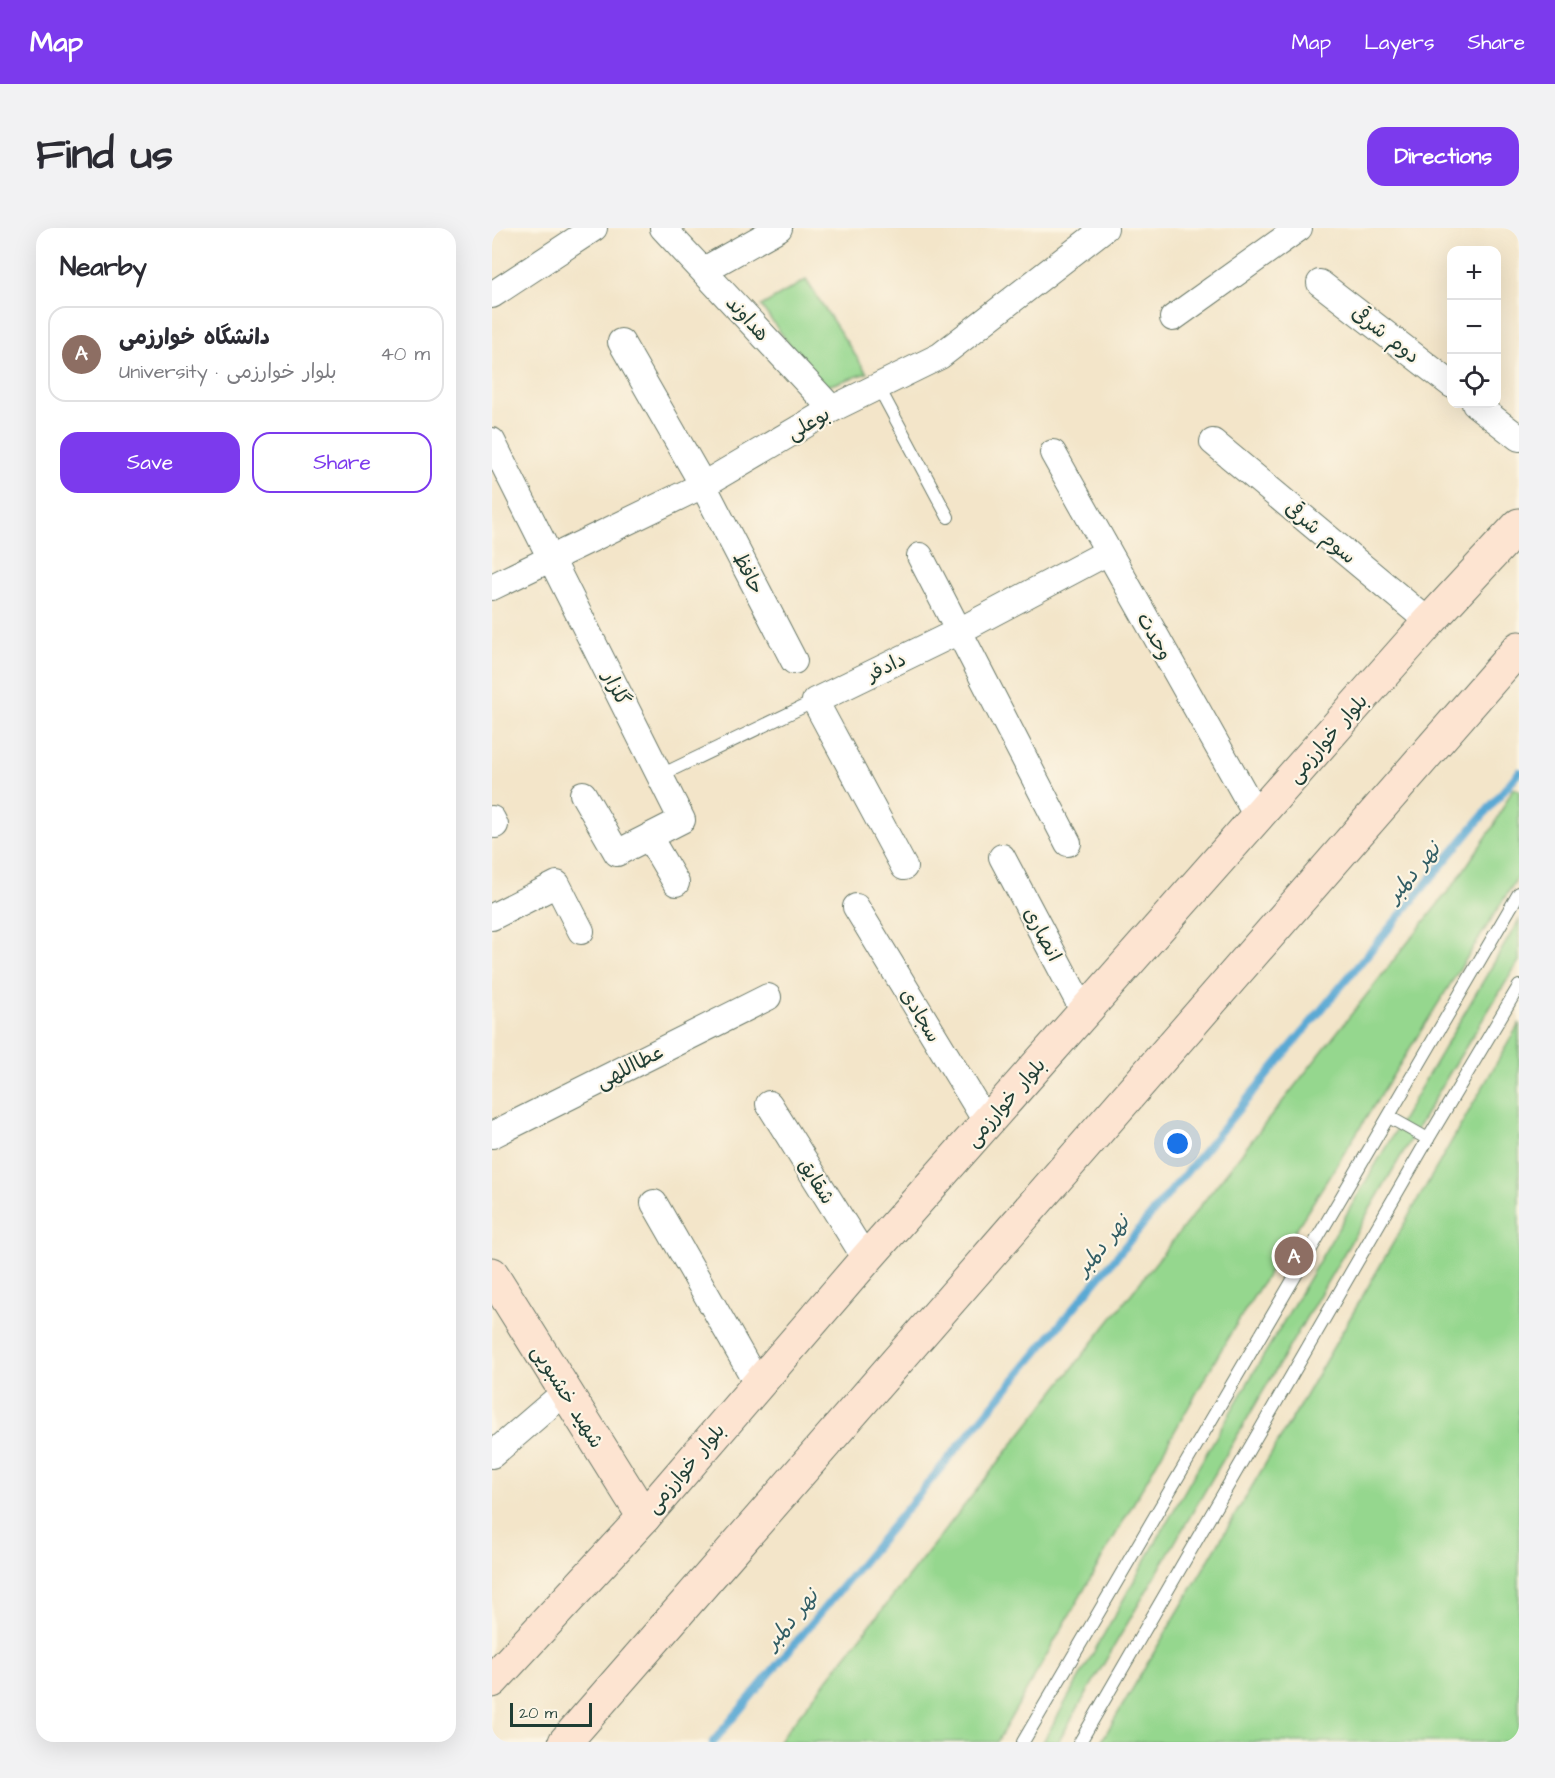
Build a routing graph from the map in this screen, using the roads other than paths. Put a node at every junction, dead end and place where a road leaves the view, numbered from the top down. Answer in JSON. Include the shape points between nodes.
{"nodes":[{"id":1,"x":594,"y":228,"type":"edge"},
{"id":2,"x":663,"y":228,"type":"edge"},
{"id":3,"x":779,"y":228,"type":"edge"},
{"id":4,"x":1105,"y":228,"type":"edge"},
{"id":5,"x":1299,"y":228,"type":"edge"},
{"id":6,"x":704,"y":270,"type":"junction"},
{"id":7,"x":1320,"y":283,"type":"dead end"},
{"id":8,"x":492,"y":295,"type":"edge"},
{"id":9,"x":1173,"y":318,"type":"dead end"},
{"id":10,"x":621,"y":342,"type":"dead end"},
{"id":11,"x":1447,"y":381,"type":"edge"},
{"id":12,"x":878,"y":386,"type":"junction"},
{"id":13,"x":1480,"y":408,"type":"edge"},
{"id":14,"x":832,"y":409,"type":"junction"},
{"id":15,"x":1519,"y":438,"type":"edge"},
{"id":16,"x":492,"y":441,"type":"edge"},
{"id":17,"x":1213,"y":442,"type":"dead end"},
{"id":18,"x":1053,"y":453,"type":"dead end"},
{"id":19,"x":703,"y":485,"type":"junction"},
{"id":20,"x":948,"y":517,"type":"dead end"},
{"id":21,"x":1519,"y":525,"type":"edge"},
{"id":22,"x":1108,"y":552,"type":"junction"},
{"id":23,"x":920,"y":556,"type":"dead end"},
{"id":24,"x":551,"y":558,"type":"junction"},
{"id":25,"x":492,"y":587,"type":"edge"},
{"id":26,"x":1429,"y":622,"type":"junction"},
{"id":27,"x":959,"y":631,"type":"junction"},
{"id":28,"x":1519,"y":648,"type":"edge"},
{"id":29,"x":794,"y":661,"type":"dead end"},
{"id":30,"x":815,"y":700,"type":"junction"},
{"id":31,"x":661,"y":775,"type":"junction"},
{"id":32,"x":583,"y":794,"type":"dead end"},
{"id":33,"x":1258,"y":818,"type":"junction"},
{"id":34,"x":649,"y":837,"type":"junction"},
{"id":35,"x":1068,"y":843,"type":"dead end"},
{"id":36,"x":1002,"y":857,"type":"dead end"},
{"id":37,"x":904,"y":867,"type":"dead end"},
{"id":38,"x":676,"y":884,"type":"dead end"},
{"id":39,"x":1519,"y":893,"type":"edge"},
{"id":40,"x":856,"y":907,"type":"dead end"},
{"id":41,"x":492,"y":917,"type":"edge"},
{"id":42,"x":581,"y":931,"type":"dead end"},
{"id":43,"x":1519,"y":986,"type":"edge"},
{"id":44,"x":768,"y":997,"type":"dead end"},
{"id":45,"x":1084,"y":1012,"type":"junction"},
{"id":46,"x":769,"y":1104,"type":"dead end"},
{"id":47,"x":1389,"y":1117,"type":"junction"},
{"id":48,"x":987,"y":1123,"type":"junction"},
{"id":49,"x":492,"y":1135,"type":"edge"},
{"id":50,"x":1428,"y":1139,"type":"junction"},
{"id":51,"x":654,"y":1203,"type":"dead end"},
{"id":52,"x":866,"y":1258,"type":"junction"},
{"id":53,"x":493,"y":1278,"type":"edge"},
{"id":54,"x":757,"y":1383,"type":"junction"},
{"id":55,"x":565,"y":1392,"type":"junction"},
{"id":56,"x":492,"y":1455,"type":"edge"},
{"id":57,"x":644,"y":1517,"type":"junction"},
{"id":58,"x":492,"y":1681,"type":"edge"},
{"id":59,"x":565,"y":1742,"type":"edge"},
{"id":60,"x":1023,"y":1742,"type":"edge"},
{"id":61,"x":1080,"y":1742,"type":"edge"}],
"edges":[{"from":1,"to":8,"type":"street"},
{"from":2,"to":6,"type":"street","name":"هداوند"},
{"from":3,"to":6,"type":"street"},
{"from":4,"to":12,"type":"street","name":"بوعلی","via":[[939,356]]},
{"from":5,"to":9,"type":"street"},
{"from":6,"to":14,"type":"street","name":"هداوند"},
{"from":7,"to":11,"type":"street","name":"دوم شرقی"},
{"from":10,"to":19,"type":"street","name":"حافظ"},
{"from":12,"to":14,"type":"street","name":"بوعلی"},
{"from":12,"to":20,"type":"lane"},
{"from":13,"to":15,"type":"street"},
{"from":14,"to":19,"type":"street","name":"بوعلی"},
{"from":16,"to":24,"type":"street","name":"گلزار"},
{"from":17,"to":26,"type":"street","name":"سوم شرقی"},
{"from":18,"to":22,"type":"street","name":"وحدت"},
{"from":19,"to":24,"type":"street","name":"بوعلی"},
{"from":19,"to":29,"type":"street","name":"حافظ"},
{"from":21,"to":26,"type":"main road","name":"بلوار خوارزمی"},
{"from":22,"to":27,"type":"street","name":"دادفر"},
{"from":22,"to":33,"type":"street","name":"وحدت"},
{"from":23,"to":27,"type":"street"},
{"from":24,"to":25,"type":"street","name":"بوعلی"},
{"from":24,"to":31,"type":"street","name":"گلزار"},
{"from":26,"to":33,"type":"main road","name":"بلوار خوارزمی"},
{"from":27,"to":30,"type":"street","name":"دادفر"},
{"from":27,"to":35,"type":"street"},
{"from":28,"to":59,"type":"main road"},
{"from":30,"to":31,"type":"lane","name":"دادفر"},
{"from":30,"to":37,"type":"street"},
{"from":31,"to":34,"type":"street","name":"گلزار","via":[[682,820]]},
{"from":32,"to":34,"type":"street","via":[[617,853]]},
{"from":33,"to":45,"type":"main road","name":"بلوار خوارزمی"},
{"from":34,"to":38,"type":"street"},
{"from":36,"to":45,"type":"street","name":"انصاری"},
{"from":39,"to":47,"type":"lane"},
{"from":40,"to":48,"type":"street","name":"سجادی"},
{"from":41,"to":42,"type":"street","via":[[557,884]]},
{"from":43,"to":50,"type":"lane"},
{"from":44,"to":49,"type":"street","name":"عطااللهی"},
{"from":45,"to":48,"type":"main road","name":"بلوار خوارزمی"},
{"from":46,"to":52,"type":"street","name":"شقایق"},
{"from":47,"to":50,"type":"lane"},
{"from":47,"to":60,"type":"lane"},
{"from":48,"to":52,"type":"main road","name":"بلوار خوارزمی"},
{"from":50,"to":61,"type":"lane"},
{"from":51,"to":54,"type":"street"},
{"from":52,"to":54,"type":"main road","name":"بلوار خوارزمی"},
{"from":53,"to":55,"type":"main road","name":"شهید خشبویی"},
{"from":54,"to":57,"type":"main road","name":"بلوار خوارزمی"},
{"from":55,"to":56,"type":"street"},
{"from":55,"to":57,"type":"main road","name":"شهید خشبویی"},
{"from":57,"to":58,"type":"main road","name":"بلوار خوارزمی"}]}
